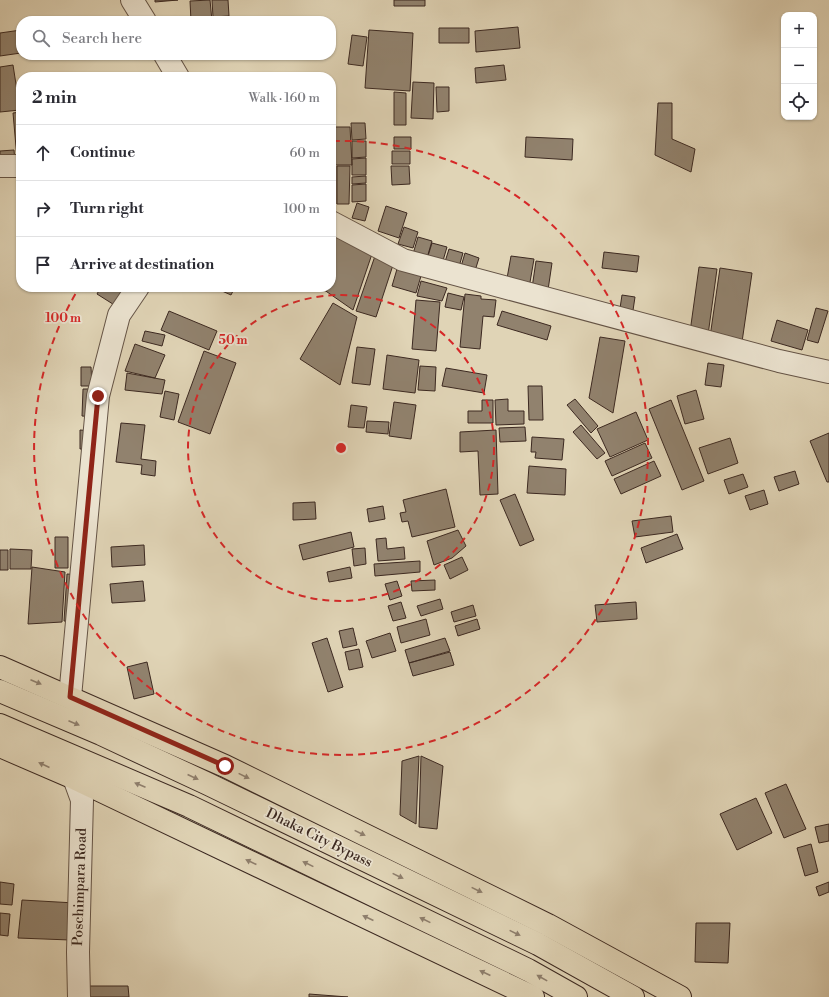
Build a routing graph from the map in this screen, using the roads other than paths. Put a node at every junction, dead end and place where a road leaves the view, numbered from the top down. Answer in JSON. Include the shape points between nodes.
{"nodes":[{"id":1,"x":132,"y":0,"type":"edge"},
{"id":2,"x":142,"y":16,"type":"edge"},
{"id":3,"x":168,"y":60,"type":"edge"},
{"id":4,"x":175,"y":72,"type":"edge"},
{"id":5,"x":0,"y":166,"type":"edge"},
{"id":6,"x":16,"y":166,"type":"edge"},
{"id":7,"x":336,"y":225,"type":"edge"},
{"id":8,"x":135,"y":292,"type":"edge"},
{"id":9,"x":829,"y":372,"type":"edge"},
{"id":10,"x":0,"y":667,"type":"edge"},
{"id":11,"x":0,"y":691,"type":"edge"},
{"id":12,"x":70,"y":697,"type":"junction"},
{"id":13,"x":0,"y":725,"type":"edge"},
{"id":14,"x":0,"y":746,"type":"edge"},
{"id":15,"x":74,"y":778,"type":"junction"},
{"id":16,"x":524,"y":995,"type":"edge"},
{"id":17,"x":79,"y":997,"type":"edge"},
{"id":18,"x":576,"y":997,"type":"edge"},
{"id":19,"x":633,"y":997,"type":"edge"},
{"id":20,"x":680,"y":997,"type":"edge"}],
"edges":[{"from":1,"to":2,"type":"street"},
{"from":3,"to":4,"type":"street"},
{"from":5,"to":6,"type":"street"},
{"from":7,"to":9,"type":"street","via":[[403,260],[779,361]]},
{"from":8,"to":12,"type":"street","via":[[119,315],[98,396]]},
{"from":10,"to":12,"type":"main road","one_way":true},
{"from":11,"to":19,"type":"main road","name":"Dhaka City Bypass","one_way":true,"via":[[208,784],[538,944]]},
{"from":12,"to":20,"type":"main road","one_way":true,"via":[[225,766],[548,925]]},
{"from":18,"to":13,"type":"main road","name":"Dhaka City Bypass","one_way":true,"via":[[528,970],[189,806]]},
{"from":15,"to":14,"type":"main road","one_way":true},
{"from":16,"to":15,"type":"main road","one_way":true},
{"from":15,"to":17,"type":"street","name":"Poschimpara Road","via":[[82,800]]}]}
